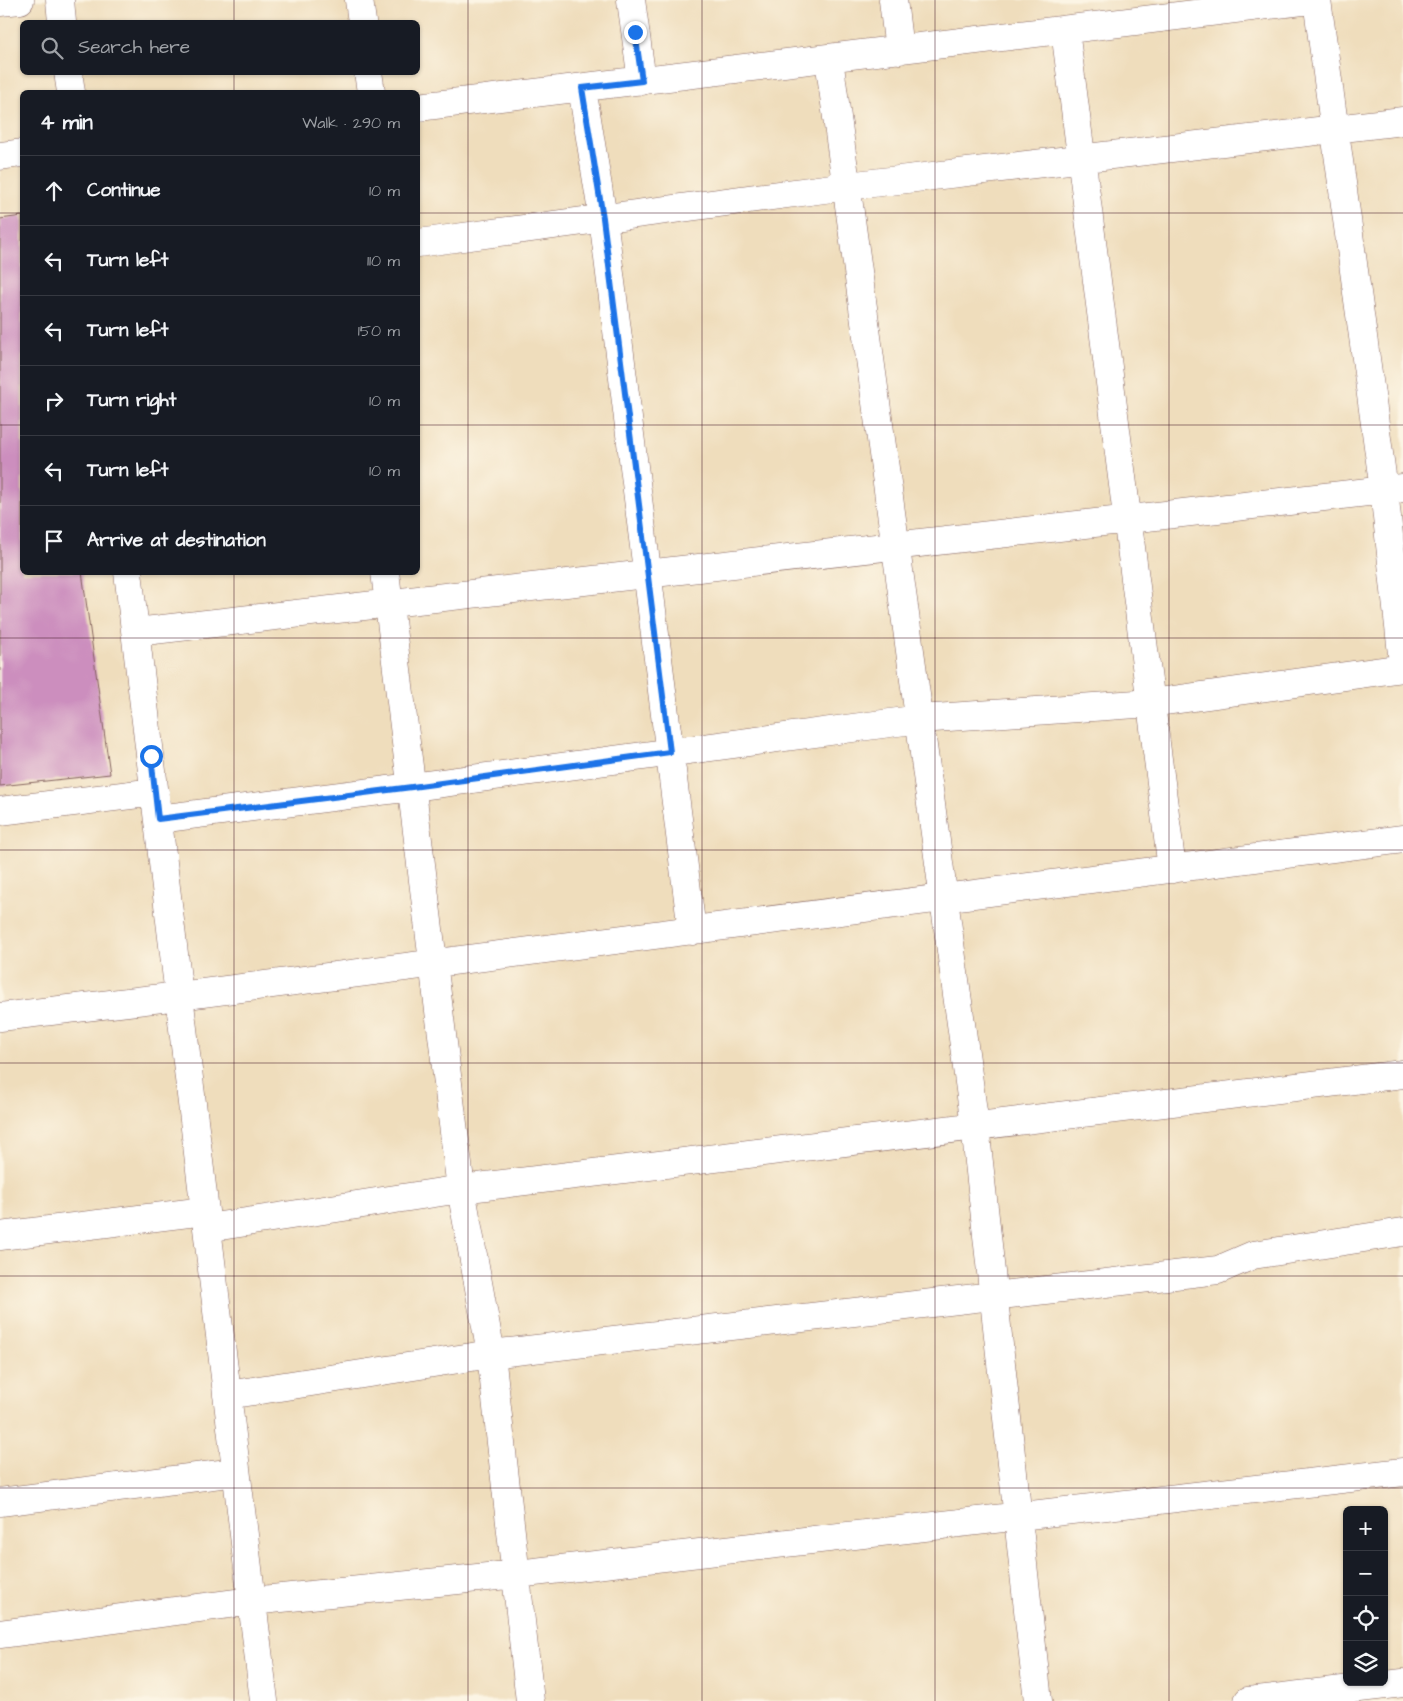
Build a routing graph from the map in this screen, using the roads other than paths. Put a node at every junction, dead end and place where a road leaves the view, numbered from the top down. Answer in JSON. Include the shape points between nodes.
{"nodes":[{"id":1,"x":20,"y":0,"type":"edge"},
{"id":2,"x":60,"y":0,"type":"edge"},
{"id":3,"x":359,"y":0,"type":"edge"},
{"id":4,"x":631,"y":0,"type":"edge"},
{"id":5,"x":893,"y":0,"type":"edge"},
{"id":6,"x":1311,"y":0,"type":"edge"},
{"id":7,"x":1317,"y":0,"type":"edge"},
{"id":8,"x":0,"y":2,"type":"edge"},
{"id":9,"x":1171,"y":9,"type":"edge"},
{"id":10,"x":62,"y":20,"type":"edge"},
{"id":11,"x":362,"y":20,"type":"edge"},
{"id":12,"x":1065,"y":30,"type":"junction"},
{"id":13,"x":899,"y":50,"type":"junction"},
{"id":14,"x":829,"y":59,"type":"junction"},
{"id":15,"x":68,"y":75,"type":"edge"},
{"id":16,"x":368,"y":75,"type":"edge"},
{"id":17,"x":642,"y":81,"type":"junction"},
{"id":18,"x":582,"y":88,"type":"junction"},
{"id":19,"x":71,"y":90,"type":"edge"},
{"id":20,"x":371,"y":90,"type":"edge"},
{"id":21,"x":420,"y":107,"type":"edge"},
{"id":22,"x":1403,"y":121,"type":"edge"},
{"id":23,"x":1335,"y":128,"type":"junction"},
{"id":24,"x":20,"y":153,"type":"edge"},
{"id":25,"x":0,"y":156,"type":"edge"},
{"id":26,"x":1081,"y":158,"type":"junction"},
{"id":27,"x":847,"y":186,"type":"junction"},
{"id":28,"x":603,"y":218,"type":"junction"},
{"id":29,"x":420,"y":243,"type":"edge"},
{"id":30,"x":1393,"y":489,"type":"edge"},
{"id":31,"x":1128,"y":520,"type":"junction"},
{"id":32,"x":896,"y":546,"type":"junction"},
{"id":33,"x":647,"y":574,"type":"junction"},
{"id":34,"x":128,"y":575,"type":"edge"},
{"id":35,"x":385,"y":575,"type":"edge"},
{"id":36,"x":389,"y":603,"type":"junction"},
{"id":37,"x":136,"y":632,"type":"junction"},
{"id":38,"x":1403,"y":663,"type":"edge"},
{"id":39,"x":1403,"y":668,"type":"edge"},
{"id":40,"x":1151,"y":703,"type":"junction"},
{"id":41,"x":920,"y":719,"type":"junction"},
{"id":42,"x":670,"y":752,"type":"junction"},
{"id":43,"x":412,"y":787,"type":"junction"},
{"id":44,"x":155,"y":792,"type":"junction"},
{"id":45,"x":0,"y":811,"type":"edge"},
{"id":46,"x":158,"y":819,"type":"junction"},
{"id":47,"x":1403,"y":839,"type":"edge"},
{"id":48,"x":1172,"y":869,"type":"junction"},
{"id":49,"x":944,"y":898,"type":"junction"},
{"id":50,"x":692,"y":931,"type":"junction"},
{"id":51,"x":433,"y":964,"type":"junction"},
{"id":52,"x":180,"y":996,"type":"junction"},
{"id":53,"x":0,"y":1018,"type":"edge"},
{"id":54,"x":1403,"y":1074,"type":"edge"},
{"id":55,"x":975,"y":1126,"type":"junction"},
{"id":56,"x":461,"y":1189,"type":"junction"},
{"id":57,"x":206,"y":1219,"type":"junction"},
{"id":58,"x":1403,"y":1232,"type":"edge"},
{"id":59,"x":0,"y":1236,"type":"edge"},
{"id":60,"x":994,"y":1297,"type":"junction"},
{"id":61,"x":491,"y":1354,"type":"junction"},
{"id":62,"x":227,"y":1395,"type":"junction"},
{"id":63,"x":236,"y":1472,"type":"junction"},
{"id":64,"x":1403,"y":1472,"type":"edge"},
{"id":65,"x":0,"y":1502,"type":"edge"},
{"id":66,"x":1018,"y":1516,"type":"junction"},
{"id":67,"x":516,"y":1574,"type":"junction"},
{"id":68,"x":252,"y":1601,"type":"junction"},
{"id":69,"x":0,"y":1634,"type":"edge"},
{"id":70,"x":1403,"y":1683,"type":"edge"},
{"id":71,"x":264,"y":1701,"type":"edge"},
{"id":72,"x":530,"y":1701,"type":"edge"},
{"id":73,"x":1038,"y":1701,"type":"edge"},
{"id":74,"x":1248,"y":1701,"type":"edge"}],
"edges":[{"from":1,"to":8,"type":"street"},
{"from":2,"to":10,"type":"street"},
{"from":3,"to":11,"type":"street"},
{"from":4,"to":17,"type":"street"},
{"from":5,"to":13,"type":"street"},
{"from":6,"to":9,"type":"street"},
{"from":7,"to":23,"type":"street"},
{"from":9,"to":12,"type":"street"},
{"from":12,"to":13,"type":"street"},
{"from":12,"to":26,"type":"street"},
{"from":13,"to":14,"type":"street"},
{"from":14,"to":17,"type":"street"},
{"from":14,"to":27,"type":"street"},
{"from":15,"to":19,"type":"street"},
{"from":16,"to":20,"type":"street"},
{"from":17,"to":18,"type":"street"},
{"from":18,"to":21,"type":"street"},
{"from":18,"to":28,"type":"street"},
{"from":22,"to":23,"type":"street"},
{"from":23,"to":26,"type":"street"},
{"from":23,"to":30,"type":"street"},
{"from":24,"to":25,"type":"street"},
{"from":26,"to":27,"type":"street"},
{"from":26,"to":31,"type":"street"},
{"from":27,"to":28,"type":"street"},
{"from":27,"to":32,"type":"street"},
{"from":28,"to":29,"type":"street"},
{"from":28,"to":33,"type":"street"},
{"from":30,"to":31,"type":"street"},
{"from":30,"to":38,"type":"street"},
{"from":31,"to":32,"type":"street"},
{"from":31,"to":40,"type":"street"},
{"from":32,"to":33,"type":"street"},
{"from":32,"to":41,"type":"street"},
{"from":33,"to":36,"type":"street"},
{"from":33,"to":42,"type":"street"},
{"from":34,"to":37,"type":"street"},
{"from":35,"to":36,"type":"street"},
{"from":36,"to":37,"type":"street"},
{"from":36,"to":43,"type":"street"},
{"from":37,"to":44,"type":"street"},
{"from":39,"to":40,"type":"street"},
{"from":40,"to":41,"type":"street"},
{"from":40,"to":48,"type":"street"},
{"from":41,"to":42,"type":"street"},
{"from":41,"to":49,"type":"street"},
{"from":42,"to":43,"type":"street"},
{"from":42,"to":50,"type":"street"},
{"from":43,"to":46,"type":"street"},
{"from":43,"to":51,"type":"street"},
{"from":44,"to":45,"type":"street"},
{"from":44,"to":46,"type":"street"},
{"from":46,"to":52,"type":"street"},
{"from":47,"to":48,"type":"street"},
{"from":48,"to":49,"type":"street"},
{"from":49,"to":50,"type":"street"},
{"from":49,"to":55,"type":"street"},
{"from":50,"to":51,"type":"street"},
{"from":51,"to":52,"type":"street"},
{"from":51,"to":56,"type":"street"},
{"from":52,"to":53,"type":"street"},
{"from":52,"to":57,"type":"street"},
{"from":54,"to":55,"type":"street"},
{"from":55,"to":56,"type":"street"},
{"from":55,"to":60,"type":"street"},
{"from":56,"to":57,"type":"street"},
{"from":56,"to":61,"type":"street"},
{"from":57,"to":59,"type":"street"},
{"from":57,"to":62,"type":"street"},
{"from":58,"to":60,"type":"street","via":[[1254,1255],[1218,1270]]},
{"from":60,"to":61,"type":"street"},
{"from":60,"to":66,"type":"street"},
{"from":61,"to":62,"type":"street"},
{"from":61,"to":67,"type":"street"},
{"from":62,"to":63,"type":"street"},
{"from":63,"to":65,"type":"street"},
{"from":63,"to":68,"type":"street"},
{"from":64,"to":66,"type":"street"},
{"from":66,"to":67,"type":"street"},
{"from":66,"to":73,"type":"street"},
{"from":67,"to":68,"type":"street"},
{"from":67,"to":72,"type":"street"},
{"from":68,"to":69,"type":"street"},
{"from":68,"to":71,"type":"street"},
{"from":70,"to":74,"type":"street"}]}
